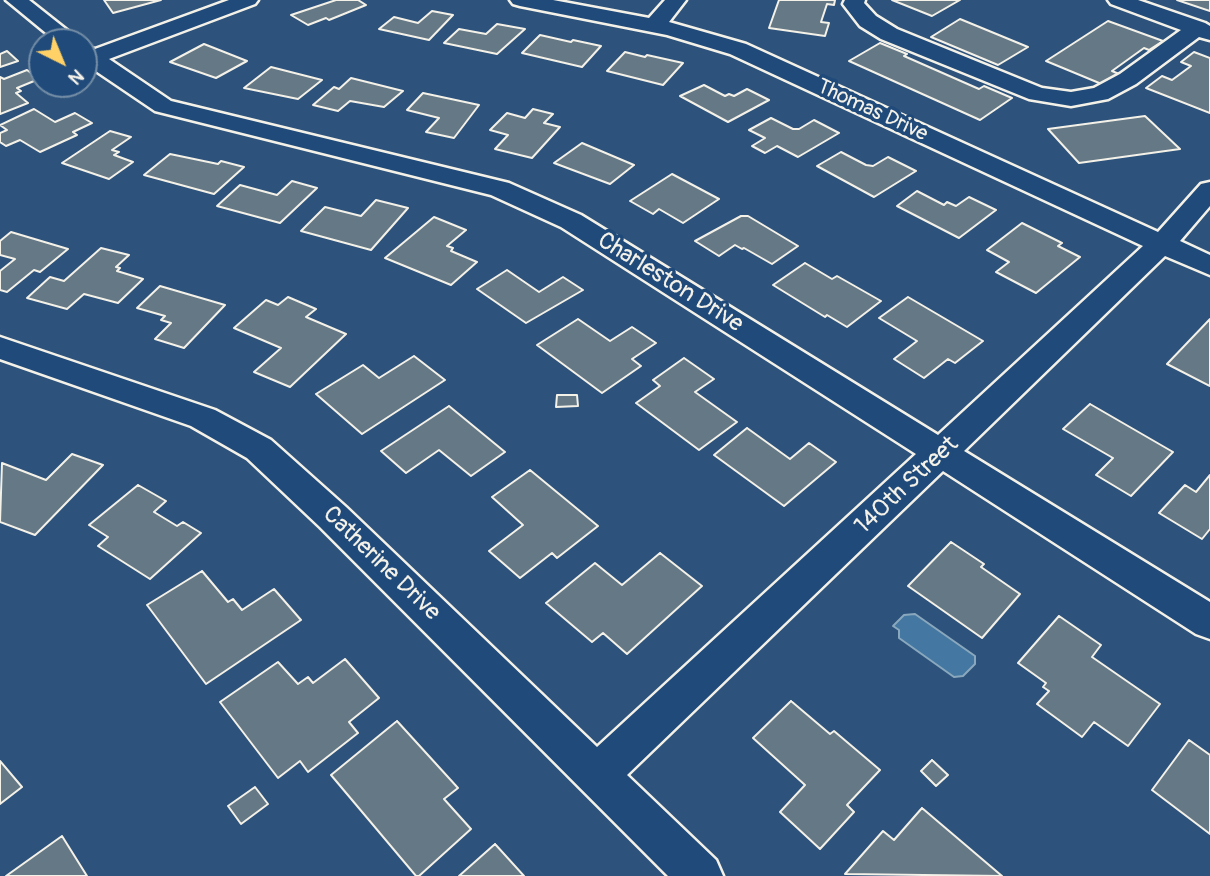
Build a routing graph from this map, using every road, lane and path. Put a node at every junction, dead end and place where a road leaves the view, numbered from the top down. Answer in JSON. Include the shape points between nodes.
{"nodes":[{"id":1,"x":16,"y":0,"type":"edge"},
{"id":2,"x":248,"y":0,"type":"edge"},
{"id":3,"x":520,"y":0,"type":"edge"},
{"id":4,"x":676,"y":0,"type":"edge"},
{"id":5,"x":855,"y":0,"type":"edge"},
{"id":6,"x":1118,"y":0,"type":"edge"},
{"id":7,"x":653,"y":26,"type":"junction"},
{"id":8,"x":53,"y":28,"type":"edge"},
{"id":9,"x":1203,"y":30,"type":"edge"},
{"id":10,"x":98,"y":45,"type":"edge"},
{"id":11,"x":98,"y":61,"type":"edge"},
{"id":12,"x":1210,"y":190,"type":"edge"},
{"id":13,"x":1163,"y":243,"type":"junction"},
{"id":14,"x":1210,"y":265,"type":"edge"},
{"id":15,"x":0,"y":348,"type":"edge"},
{"id":16,"x":942,"y":452,"type":"junction"},
{"id":17,"x":1210,"y":622,"type":"edge"},
{"id":18,"x":597,"y":775,"type":"junction"},
{"id":19,"x":700,"y":876,"type":"edge"}],
"edges":[{"from":1,"to":8,"type":"street","name":"Charleston Drive"},
{"from":2,"to":10,"type":"street"},
{"from":3,"to":7,"type":"street","name":"Thomas Drive"},
{"from":4,"to":7,"type":"street"},
{"from":5,"to":9,"type":"street","via":[[853,4],[867,21],[889,34],[1037,94],[1071,99],[1100,94]]},
{"from":6,"to":9,"type":"street"},
{"from":7,"to":13,"type":"street","name":"Thomas Drive","via":[[738,49]]},
{"from":11,"to":16,"type":"street","name":"Charleston Drive","via":[[163,106],[500,189],[571,221]]},
{"from":12,"to":13,"type":"street","name":"140th Street"},
{"from":13,"to":14,"type":"street","name":"Thomas Drive"},
{"from":13,"to":16,"type":"street","name":"140th Street"},
{"from":15,"to":18,"type":"street","name":"Catherine Drive","via":[[203,418],[259,449]]},
{"from":16,"to":17,"type":"street","name":"Charleston Drive"},
{"from":16,"to":18,"type":"street","name":"140th Street"},
{"from":18,"to":19,"type":"street","name":"Catherine Drive"}]}
